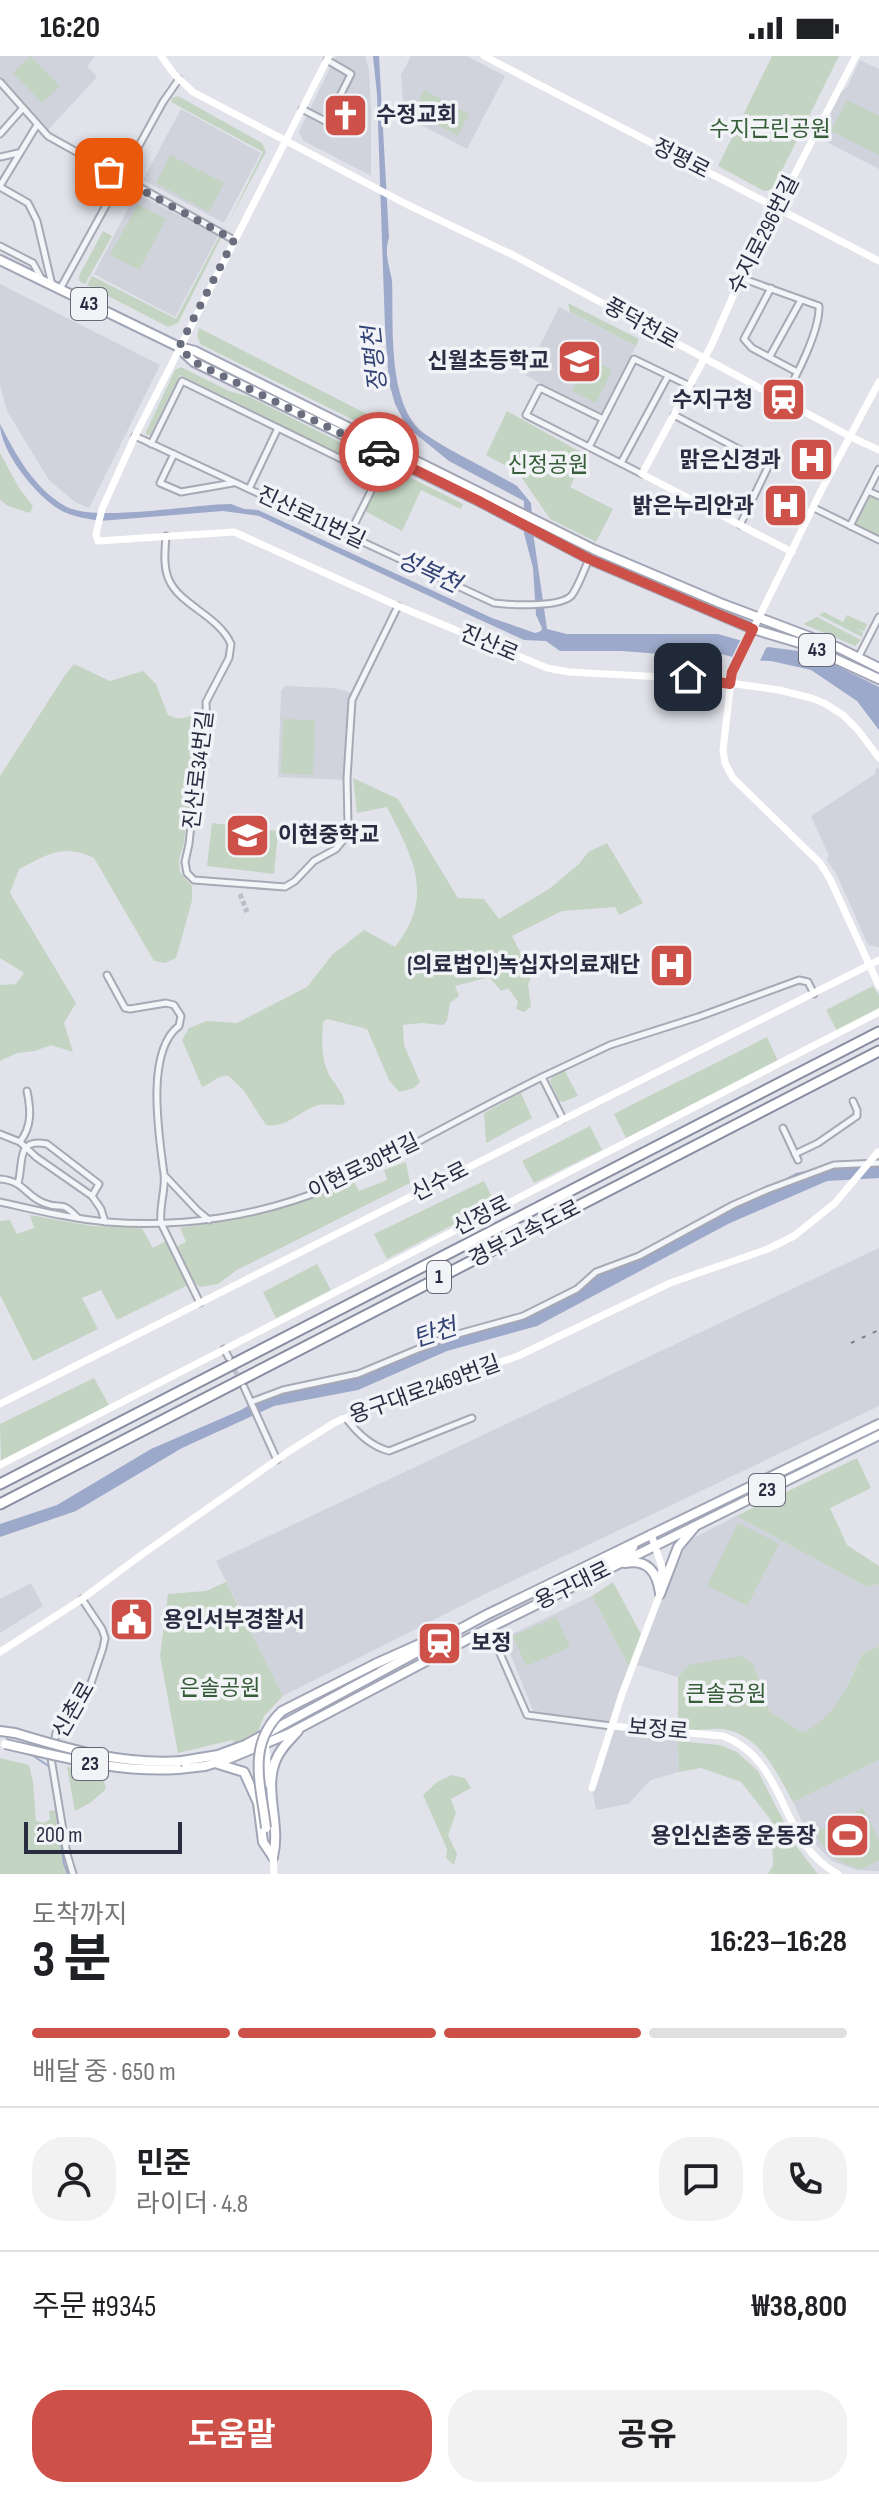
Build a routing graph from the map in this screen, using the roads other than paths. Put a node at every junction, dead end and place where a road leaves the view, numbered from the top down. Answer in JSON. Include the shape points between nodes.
{"nodes":[{"id":1,"x":161,"y":56,"type":"edge"},
{"id":2,"x":856,"y":56,"type":"edge"},
{"id":3,"x":490,"y":57,"type":"edge"},
{"id":4,"x":327,"y":58,"type":"edge"},
{"id":5,"x":179,"y":79,"type":"junction"},
{"id":6,"x":0,"y":82,"type":"edge"},
{"id":7,"x":23,"y":108,"type":"junction"},
{"id":8,"x":302,"y":109,"type":"junction"},
{"id":9,"x":37,"y":125,"type":"junction"},
{"id":10,"x":0,"y":134,"type":"edge"},
{"id":11,"x":284,"y":141,"type":"junction"},
{"id":12,"x":19,"y":153,"type":"junction"},
{"id":13,"x":0,"y":157,"type":"edge"},
{"id":14,"x":121,"y":178,"type":"junction"},
{"id":15,"x":0,"y":186,"type":"edge"},
{"id":16,"x":777,"y":209,"type":"junction"},
{"id":17,"x":234,"y":240,"type":"junction"},
{"id":18,"x":0,"y":246,"type":"edge"},
{"id":19,"x":0,"y":260,"type":"edge"},
{"id":20,"x":879,"y":261,"type":"edge"},
{"id":21,"x":741,"y":278,"type":"junction"},
{"id":22,"x":52,"y":286,"type":"junction"},
{"id":23,"x":771,"y":288,"type":"junction"},
{"id":24,"x":801,"y":300,"type":"junction"},
{"id":25,"x":179,"y":347,"type":"junction"},
{"id":26,"x":770,"y":356,"type":"junction"},
{"id":27,"x":705,"y":358,"type":"junction"},
{"id":28,"x":797,"y":372,"type":"junction"},
{"id":29,"x":668,"y":376,"type":"junction"},
{"id":30,"x":879,"y":382,"type":"edge"},
{"id":31,"x":690,"y":386,"type":"junction"},
{"id":32,"x":783,"y":399,"type":"junction"},
{"id":33,"x":674,"y":415,"type":"junction"},
{"id":34,"x":603,"y":419,"type":"junction"},
{"id":35,"x":278,"y":428,"type":"junction"},
{"id":36,"x":135,"y":436,"type":"junction"},
{"id":37,"x":851,"y":437,"type":"junction"},
{"id":38,"x":151,"y":444,"type":"junction"},
{"id":39,"x":589,"y":447,"type":"junction"},
{"id":40,"x":879,"y":450,"type":"edge"},
{"id":41,"x":174,"y":454,"type":"junction"},
{"id":42,"x":621,"y":463,"type":"junction"},
{"id":43,"x":879,"y":469,"type":"edge"},
{"id":44,"x":642,"y":474,"type":"junction"},
{"id":45,"x":235,"y":483,"type":"junction"},
{"id":46,"x":249,"y":489,"type":"junction"},
{"id":47,"x":868,"y":491,"type":"junction"},
{"id":48,"x":879,"y":496,"type":"edge"},
{"id":49,"x":814,"y":508,"type":"junction"},
{"id":50,"x":740,"y":525,"type":"junction"},
{"id":51,"x":850,"y":526,"type":"junction"},
{"id":52,"x":166,"y":535,"type":"junction"},
{"id":53,"x":349,"y":535,"type":"junction"},
{"id":54,"x":879,"y":540,"type":"edge"},
{"id":55,"x":792,"y":552,"type":"junction"},
{"id":56,"x":589,"y":559,"type":"junction"},
{"id":57,"x":398,"y":606,"type":"junction"},
{"id":58,"x":879,"y":617,"type":"edge"},
{"id":59,"x":759,"y":618,"type":"junction"},
{"id":60,"x":751,"y":634,"type":"junction"},
{"id":61,"x":858,"y":658,"type":"junction"},
{"id":62,"x":879,"y":668,"type":"edge"},
{"id":63,"x":879,"y":679,"type":"edge"},
{"id":64,"x":730,"y":684,"type":"junction"},
{"id":65,"x":879,"y":758,"type":"edge"},
{"id":66,"x":879,"y":960,"type":"edge"},
{"id":67,"x":870,"y":965,"type":"junction"},
{"id":68,"x":107,"y":975,"type":"dead end"},
{"id":69,"x":879,"y":985,"type":"edge"},
{"id":70,"x":814,"y":994,"type":"junction"},
{"id":71,"x":878,"y":1012,"type":"edge"},
{"id":72,"x":879,"y":1032,"type":"edge"},
{"id":73,"x":879,"y":1051,"type":"edge"},
{"id":74,"x":542,"y":1077,"type":"junction"},
{"id":75,"x":27,"y":1091,"type":"dead end"},
{"id":76,"x":853,"y":1101,"type":"dead end"},
{"id":77,"x":563,"y":1119,"type":"junction"},
{"id":78,"x":783,"y":1128,"type":"dead end"},
{"id":79,"x":0,"y":1134,"type":"edge"},
{"id":80,"x":20,"y":1142,"type":"junction"},
{"id":81,"x":26,"y":1147,"type":"junction"},
{"id":82,"x":879,"y":1151,"type":"edge"},
{"id":83,"x":879,"y":1163,"type":"edge"},
{"id":84,"x":165,"y":1176,"type":"junction"},
{"id":85,"x":0,"y":1179,"type":"edge"},
{"id":86,"x":18,"y":1183,"type":"junction"},
{"id":87,"x":92,"y":1196,"type":"junction"},
{"id":88,"x":0,"y":1202,"type":"edge"},
{"id":89,"x":78,"y":1218,"type":"junction"},
{"id":90,"x":209,"y":1220,"type":"junction"},
{"id":91,"x":105,"y":1222,"type":"junction"},
{"id":92,"x":161,"y":1223,"type":"junction"},
{"id":93,"x":200,"y":1304,"type":"junction"},
{"id":94,"x":224,"y":1349,"type":"junction"},
{"id":95,"x":229,"y":1358,"type":"tunnel mouth"},
{"id":96,"x":244,"y":1387,"type":"tunnel mouth"},
{"id":97,"x":0,"y":1404,"type":"edge"},
{"id":98,"x":252,"y":1404,"type":"junction"},
{"id":99,"x":346,"y":1418,"type":"junction"},
{"id":100,"x":472,"y":1418,"type":"dead end"},
{"id":101,"x":879,"y":1424,"type":"edge"},
{"id":102,"x":879,"y":1435,"type":"edge"},
{"id":103,"x":277,"y":1460,"type":"junction"},
{"id":104,"x":0,"y":1465,"type":"edge"},
{"id":105,"x":0,"y":1484,"type":"edge"},
{"id":106,"x":0,"y":1504,"type":"edge"},
{"id":107,"x":703,"y":1520,"type":"junction"},
{"id":108,"x":651,"y":1534,"type":"junction"},
{"id":109,"x":629,"y":1545,"type":"junction"},
{"id":110,"x":655,"y":1545,"type":"junction"},
{"id":111,"x":616,"y":1565,"type":"junction"},
{"id":112,"x":602,"y":1572,"type":"junction"},
{"id":113,"x":660,"y":1594,"type":"junction"},
{"id":114,"x":82,"y":1599,"type":"junction"},
{"id":115,"x":473,"y":1622,"type":"junction"},
{"id":116,"x":498,"y":1649,"type":"dead end"},
{"id":117,"x":0,"y":1652,"type":"edge"},
{"id":118,"x":317,"y":1707,"type":"junction"},
{"id":119,"x":611,"y":1726,"type":"junction"},
{"id":120,"x":301,"y":1727,"type":"junction"},
{"id":121,"x":0,"y":1731,"type":"edge"},
{"id":122,"x":288,"y":1734,"type":"junction"},
{"id":123,"x":265,"y":1739,"type":"junction"},
{"id":124,"x":2,"y":1743,"type":"edge"},
{"id":125,"x":234,"y":1749,"type":"junction"},
{"id":126,"x":180,"y":1765,"type":"junction"},
{"id":127,"x":209,"y":1765,"type":"junction"},
{"id":128,"x":592,"y":1788,"type":"dead end"},
{"id":129,"x":273,"y":1857,"type":"junction"},
{"id":130,"x":272,"y":1873,"type":"edge"},
{"id":131,"x":73,"y":1874,"type":"edge"},
{"id":132,"x":838,"y":1874,"type":"edge"}],
"edges":[{"from":1,"to":5,"type":"street"},
{"from":2,"to":16,"type":"street","name":"수지로296번길"},
{"from":3,"to":16,"type":"street","name":"정평로"},
{"from":4,"to":8,"type":"street"},
{"from":4,"to":8,"type":"street","via":[[351,74],[327,122]]},
{"from":5,"to":11,"type":"street","via":[[193,92]]},
{"from":5,"to":14,"type":"street"},
{"from":6,"to":7,"type":"street"},
{"from":7,"to":9,"type":"street"},
{"from":7,"to":10,"type":"street"},
{"from":8,"to":11,"type":"street"},
{"from":9,"to":12,"type":"street"},
{"from":9,"to":14,"type":"street"},
{"from":11,"to":17,"type":"street"},
{"from":11,"to":27,"type":"street","name":"풍덕천로"},
{"from":12,"to":13,"type":"street"},
{"from":12,"to":15,"type":"street"},
{"from":14,"to":17,"type":"street"},
{"from":14,"to":22,"type":"street"},
{"from":15,"to":22,"type":"street","via":[[28,203]]},
{"from":16,"to":20,"type":"street","name":"정평로"},
{"from":16,"to":21,"type":"street","name":"수지로296번길"},
{"from":17,"to":25,"type":"street"},
{"from":18,"to":22,"type":"street","via":[[33,263]]},
{"from":19,"to":22,"type":"main road","number":"43"},
{"from":21,"to":23,"type":"street"},
{"from":21,"to":27,"type":"street","name":"수지로296번길"},
{"from":22,"to":25,"type":"main road","number":"43"},
{"from":23,"to":24,"type":"street"},
{"from":23,"to":26,"type":"street","via":[[744,339]]},
{"from":24,"to":26,"type":"street"},
{"from":24,"to":28,"type":"street","via":[[820,309]]},
{"from":25,"to":36,"type":"street"},
{"from":25,"to":56,"type":"main road","number":"43","via":[[194,362]]},
{"from":25,"to":59,"type":"main road","number":"43","via":[[595,550]]},
{"from":26,"to":28,"type":"street"},
{"from":27,"to":31,"type":"street","name":"수지로296번길"},
{"from":27,"to":32,"type":"street","name":"풍덕천로"},
{"from":28,"to":32,"type":"street"},
{"from":29,"to":31,"type":"street"},
{"from":29,"to":34,"type":"street","via":[[634,359]]},
{"from":29,"to":42,"type":"street"},
{"from":30,"to":37,"type":"street"},
{"from":31,"to":33,"type":"street","name":"수지로296번길"},
{"from":32,"to":37,"type":"street","name":"풍덕천로"},
{"from":33,"to":44,"type":"street","name":"수지로296번길"},
{"from":33,"to":50,"type":"street","via":[[769,465]]},
{"from":34,"to":39,"type":"street"},
{"from":34,"to":39,"type":"street","via":[[540,388],[526,415]]},
{"from":35,"to":38,"type":"street","via":[[182,381]]},
{"from":35,"to":46,"type":"street"},
{"from":35,"to":53,"type":"street","via":[[378,477]]},
{"from":36,"to":38,"type":"street","name":"진산로11번길"},
{"from":36,"to":52,"type":"street","name":"진산로","via":[[102,509],[98,541]]},
{"from":37,"to":40,"type":"street","name":"풍덕천로"},
{"from":37,"to":49,"type":"street"},
{"from":38,"to":41,"type":"street","name":"진산로11번길"},
{"from":39,"to":42,"type":"street"},
{"from":41,"to":45,"type":"street","name":"진산로11번길"},
{"from":41,"to":45,"type":"street","name":"진산로11번길","via":[[160,483],[181,492]]},
{"from":42,"to":44,"type":"street"},
{"from":43,"to":47,"type":"street"},
{"from":44,"to":50,"type":"street"},
{"from":45,"to":46,"type":"street","name":"진산로11번길"},
{"from":46,"to":53,"type":"street","name":"진산로11번길"},
{"from":47,"to":48,"type":"street"},
{"from":47,"to":51,"type":"street"},
{"from":49,"to":51,"type":"street"},
{"from":49,"to":55,"type":"street"},
{"from":50,"to":55,"type":"street"},
{"from":51,"to":54,"type":"street"},
{"from":52,"to":57,"type":"street","name":"진산로","via":[[242,534]]},
{"from":52,"to":57,"type":"street","name":"진산로34번길","via":[[170,583],[220,627],[231,644],[206,702],[207,730],[185,862],[190,877],[203,881],[290,885],[340,845],[347,832],[352,700]]},
{"from":53,"to":56,"type":"street","name":"진산로11번길","via":[[494,603],[548,604],[570,597]]},
{"from":55,"to":59,"type":"street"},
{"from":56,"to":60,"type":"main road","number":"43"},
{"from":57,"to":64,"type":"street","name":"진산로","via":[[553,670]]},
{"from":58,"to":61,"type":"street"},
{"from":59,"to":60,"type":"street"},
{"from":59,"to":61,"type":"main road","number":"43"},
{"from":60,"to":63,"type":"main road","number":"43","via":[[803,644]]},
{"from":60,"to":64,"type":"street"},
{"from":61,"to":62,"type":"main road","number":"43"},
{"from":64,"to":65,"type":"street","name":"진산로","via":[[824,703],[843,715]]},
{"from":64,"to":67,"type":"street","via":[[723,744],[729,773],[820,863]]},
{"from":66,"to":67,"type":"street","name":"신수로"},
{"from":67,"to":69,"type":"street"},
{"from":67,"to":70,"type":"street","name":"신수로"},
{"from":68,"to":84,"type":"street","via":[[125,1008],[166,1003],[181,1016],[163,1048],[158,1078]]},
{"from":70,"to":74,"type":"street","name":"이현로30번길","via":[[808,982],[799,980],[621,1041]]},
{"from":70,"to":77,"type":"street","name":"신수로"},
{"from":71,"to":94,"type":"street","name":"신정로"},
{"from":72,"to":105,"type":"highway","name":"경부고속도로","number":"1"},
{"from":73,"to":106,"type":"highway","name":"경부고속도로","number":"1"},
{"from":74,"to":77,"type":"street"},
{"from":74,"to":90,"type":"street","name":"이현로30번길","via":[[331,1187]]},
{"from":75,"to":80,"type":"street","via":[[30,1118]]},
{"from":76,"to":78,"type":"street","via":[[858,1114],[853,1120],[797,1157]]},
{"from":77,"to":93,"type":"street","name":"신수로"},
{"from":79,"to":80,"type":"street"},
{"from":80,"to":81,"type":"street"},
{"from":81,"to":86,"type":"street"},
{"from":81,"to":87,"type":"street"},
{"from":81,"to":87,"type":"street","via":[[41,1142],[53,1148],[99,1184]]},
{"from":82,"to":99,"type":"street","name":"용구대로2469번길","bridge":true,"via":[[835,1203],[794,1236],[670,1283],[518,1356]]},
{"from":83,"to":98,"type":"street","via":[[834,1165],[767,1190],[639,1256],[598,1271],[577,1289],[523,1316],[447,1337],[358,1374],[283,1390]]},
{"from":84,"to":90,"type":"street"},
{"from":84,"to":92,"type":"street"},
{"from":85,"to":86,"type":"street"},
{"from":86,"to":89,"type":"street","via":[[41,1202],[63,1205]]},
{"from":87,"to":91,"type":"street"},
{"from":88,"to":89,"type":"street"},
{"from":89,"to":91,"type":"street","name":"이현로30번길"},
{"from":90,"to":92,"type":"street","name":"이현로30번길"},
{"from":91,"to":92,"type":"street","name":"이현로30번길"},
{"from":92,"to":93,"type":"street"},
{"from":93,"to":97,"type":"street","name":"신수로"},
{"from":94,"to":95,"type":"street"},
{"from":94,"to":104,"type":"street","name":"신정로"},
{"from":96,"to":98,"type":"street"},
{"from":98,"to":103,"type":"street"},
{"from":99,"to":100,"type":"street","via":[[366,1440],[389,1451]]},
{"from":99,"to":103,"type":"street","name":"용구대로2469번길"},
{"from":101,"to":108,"type":"main road","name":"용구대로","number":"23"},
{"from":102,"to":107,"type":"main road","name":"용구대로","number":"23"},
{"from":103,"to":114,"type":"street","name":"용구대로2469번길"},
{"from":107,"to":110,"type":"main road","name":"용구대로","number":"23"},
{"from":107,"to":113,"type":"main road","via":[[680,1544]]},
{"from":108,"to":109,"type":"main road","name":"용구대로","number":"23"},
{"from":108,"to":110,"type":"street","name":"보정로"},
{"from":109,"to":112,"type":"main road","via":[[633,1549],[605,1564]]},
{"from":109,"to":115,"type":"main road","name":"용구대로","number":"23"},
{"from":110,"to":111,"type":"main road","name":"용구대로","number":"23"},
{"from":110,"to":113,"type":"street","name":"보정로","via":[[662,1567]]},
{"from":111,"to":112,"type":"main road","name":"용구대로","number":"23"},
{"from":111,"to":113,"type":"main road","via":[[646,1564],[658,1580]]},
{"from":112,"to":120,"type":"main road","name":"용구대로","number":"23"},
{"from":113,"to":119,"type":"street","name":"보정로"},
{"from":114,"to":117,"type":"street","name":"용구대로2469번길"},
{"from":114,"to":131,"type":"street","name":"신촌로","via":[[105,1638],[88,1692],[65,1716],[51,1758]]},
{"from":115,"to":118,"type":"main road","name":"용구대로","number":"23"},
{"from":115,"to":129,"type":"main road","bridge":true,"via":[[375,1664],[270,1722],[258,1761]]},
{"from":116,"to":119,"type":"street","via":[[527,1715]]},
{"from":118,"to":122,"type":"main road"},
{"from":118,"to":123,"type":"main road","name":"용구대로","number":"23"},
{"from":119,"to":128,"type":"street"},
{"from":119,"to":132,"type":"street","name":"보정로","via":[[723,1736],[738,1742],[760,1760],[812,1854]]},
{"from":120,"to":122,"type":"main road","name":"용구대로","number":"23"},
{"from":120,"to":129,"type":"main road","via":[[282,1748],[271,1773],[277,1842]]},
{"from":121,"to":126,"type":"main road","number":"23","bridge":true,"via":[[87,1754]]},
{"from":122,"to":123,"type":"main road","name":"용구대로","number":"23"},
{"from":123,"to":125,"type":"main road","name":"용구대로","number":"23"},
{"from":123,"to":127,"type":"main road","name":"용구대로","number":"23"},
{"from":123,"to":129,"type":"street"},
{"from":124,"to":126,"type":"main road","number":"23","bridge":true,"via":[[89,1764],[133,1769]]},
{"from":125,"to":126,"type":"main road","name":"용구대로","number":"23"},
{"from":125,"to":127,"type":"main road","via":[[237,1754]]},
{"from":126,"to":127,"type":"main road","name":"용구대로","number":"23"},
{"from":127,"to":129,"type":"main road","via":[[244,1772],[258,1803],[263,1842]]},
{"from":129,"to":130,"type":"street"}]}
